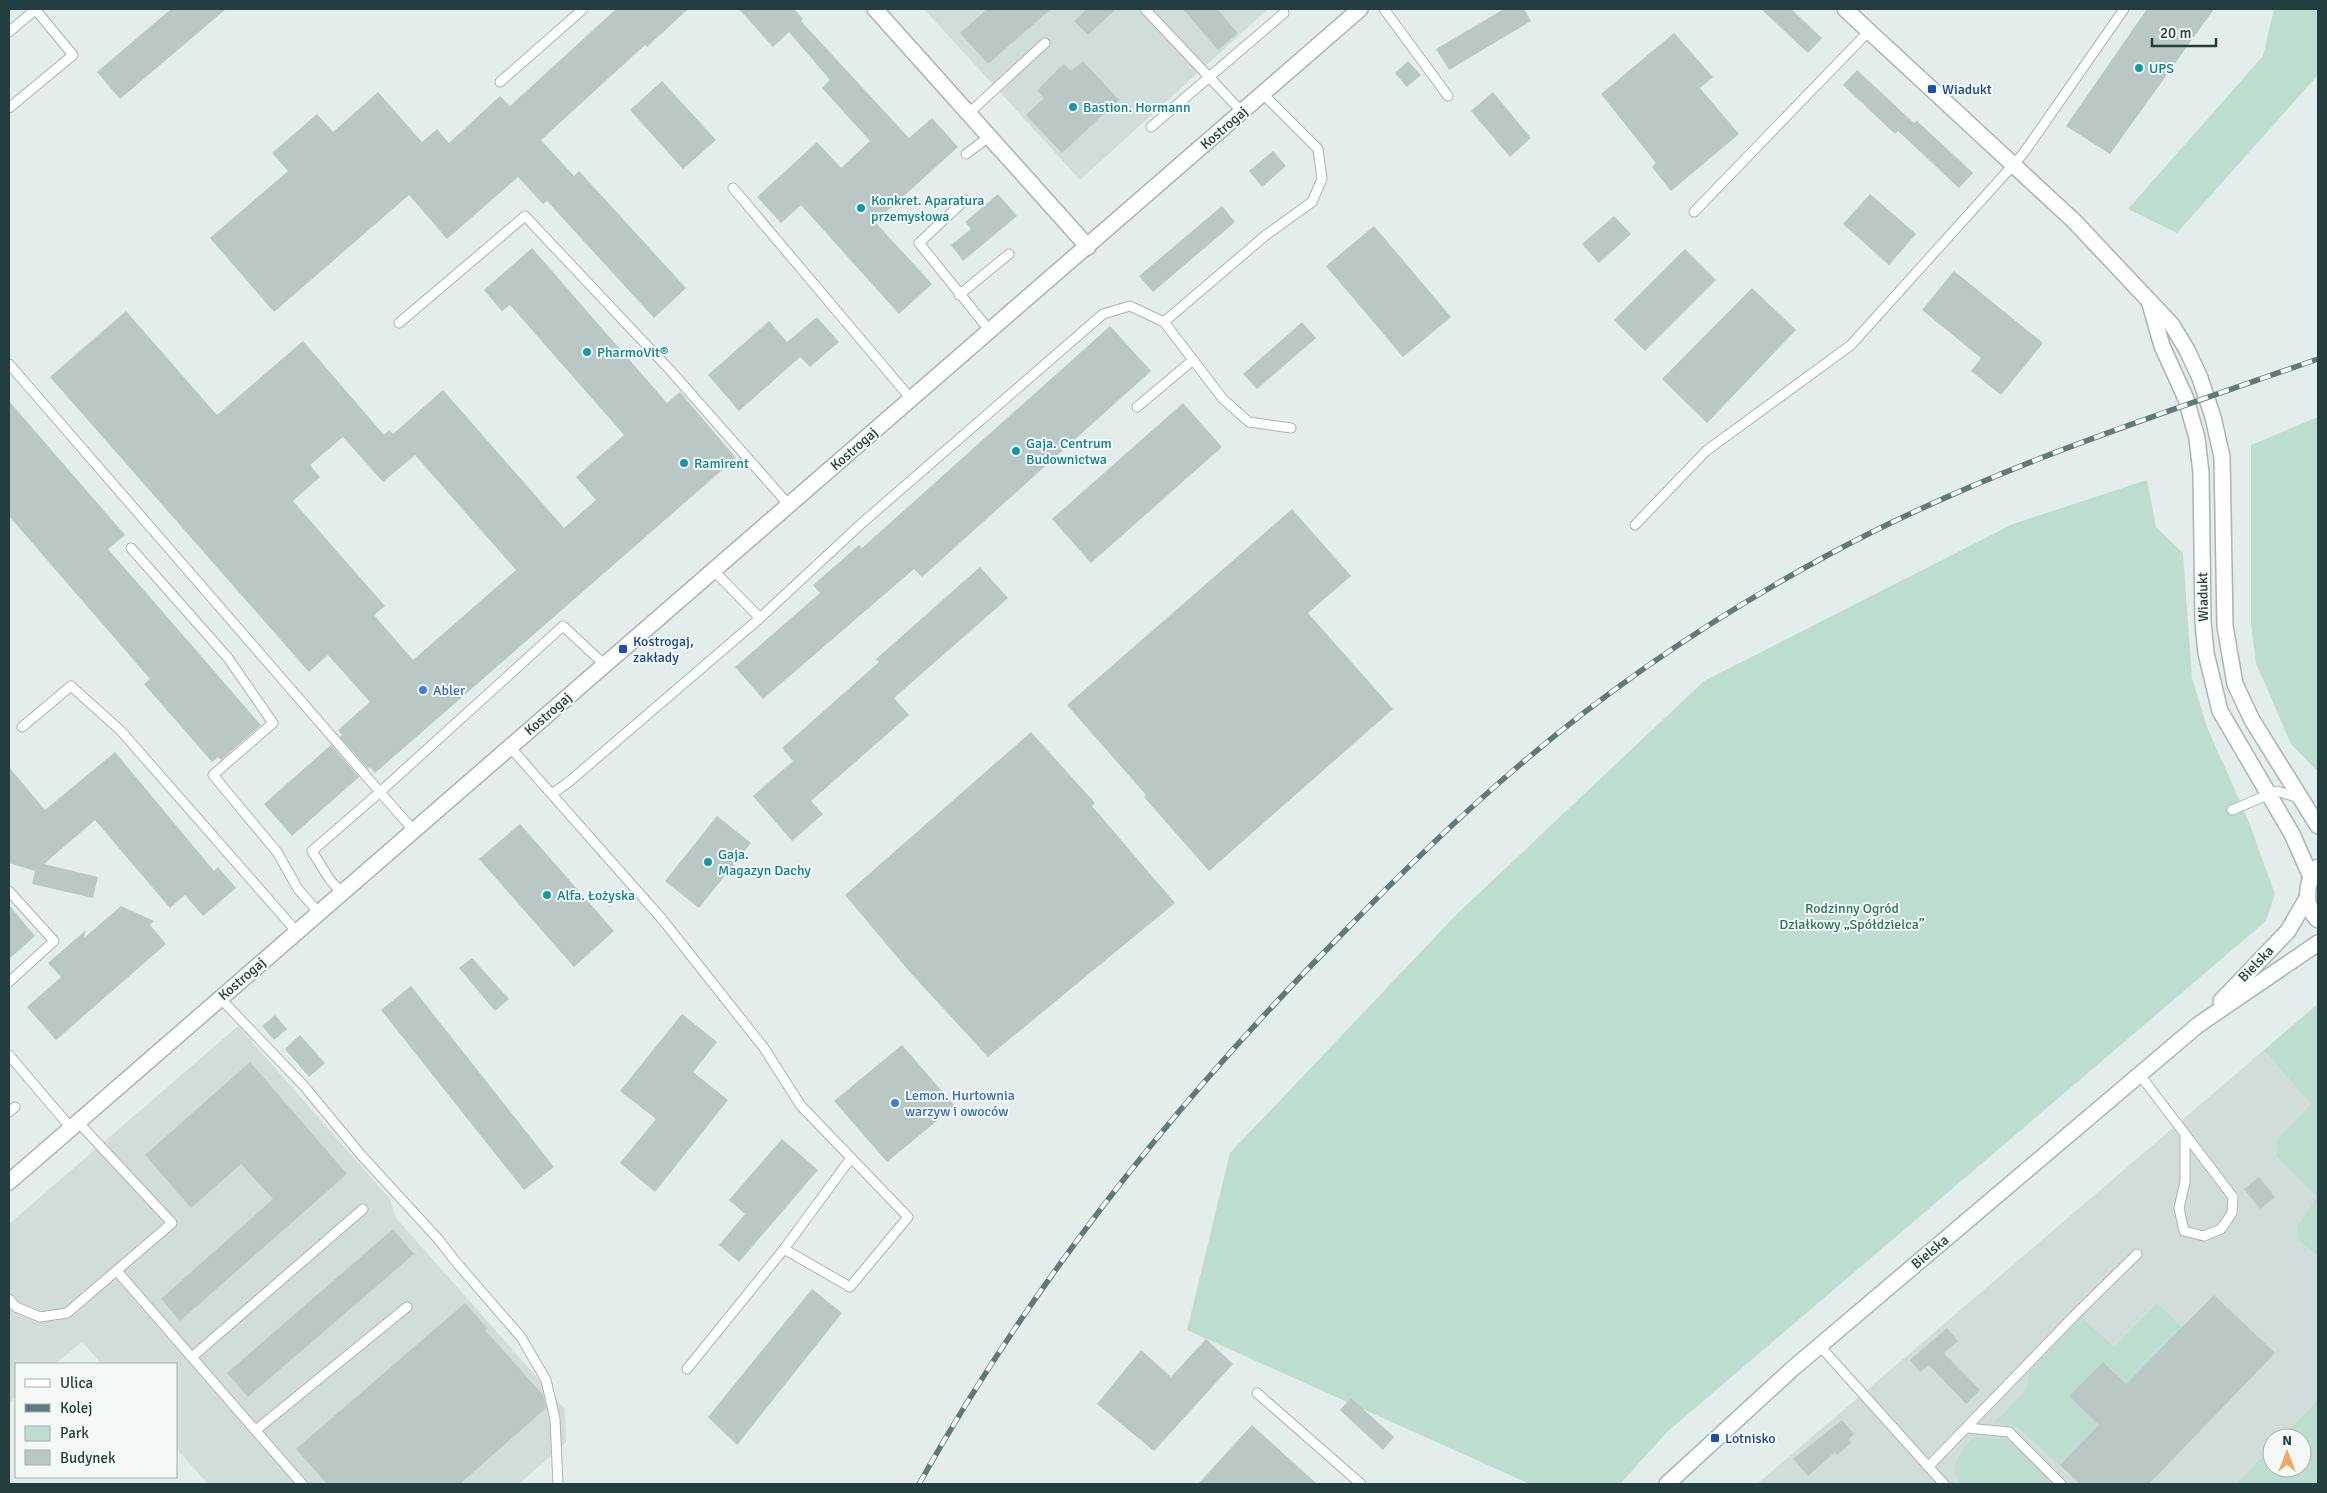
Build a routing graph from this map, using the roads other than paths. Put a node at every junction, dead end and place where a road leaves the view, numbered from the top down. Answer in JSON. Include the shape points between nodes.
{"nodes":[{"id":1,"x":35,"y":9,"type":"edge"},
{"id":2,"x":583,"y":9,"type":"edge"},
{"id":3,"x":875,"y":9,"type":"edge"},
{"id":4,"x":1145,"y":9,"type":"edge"},
{"id":5,"x":1360,"y":9,"type":"edge"},
{"id":6,"x":1384,"y":9,"type":"edge"},
{"id":7,"x":1845,"y":9,"type":"edge"},
{"id":8,"x":2124,"y":9,"type":"edge"},
{"id":9,"x":1284,"y":13,"type":"dead end"},
{"id":10,"x":1869,"y":31,"type":"junction"},
{"id":11,"x":9,"y":32,"type":"edge"},
{"id":12,"x":1045,"y":43,"type":"dead end"},
{"id":13,"x":1210,"y":77,"type":"junction"},
{"id":14,"x":500,"y":82,"type":"dead end"},
{"id":15,"x":1263,"y":94,"type":"junction"},
{"id":16,"x":1448,"y":96,"type":"dead end"},
{"id":17,"x":9,"y":108,"type":"edge"},
{"id":18,"x":1242,"y":112,"type":"junction"},
{"id":19,"x":969,"y":113,"type":"junction"},
{"id":20,"x":1151,"y":127,"type":"dead end"},
{"id":21,"x":990,"y":136,"type":"junction"},
{"id":22,"x":966,"y":154,"type":"dead end"},
{"id":23,"x":2014,"y":165,"type":"junction"},
{"id":24,"x":733,"y":188,"type":"dead end"},
{"id":25,"x":965,"y":200,"type":"dead end"},
{"id":26,"x":1694,"y":212,"type":"dead end"},
{"id":27,"x":1088,"y":246,"type":"junction"},
{"id":28,"x":1009,"y":254,"type":"dead end"},
{"id":29,"x":959,"y":295,"type":"junction"},
{"id":30,"x":2149,"y":300,"type":"junction"},
{"id":31,"x":1164,"y":322,"type":"junction"},
{"id":32,"x":399,"y":323,"type":"dead end"},
{"id":33,"x":990,"y":331,"type":"junction"},
{"id":34,"x":1193,"y":360,"type":"junction"},
{"id":35,"x":9,"y":364,"type":"edge"},
{"id":36,"x":911,"y":400,"type":"junction"},
{"id":37,"x":1137,"y":407,"type":"dead end"},
{"id":38,"x":1291,"y":428,"type":"dead end"},
{"id":39,"x":789,"y":505,"type":"junction"},
{"id":40,"x":1635,"y":525,"type":"dead end"},
{"id":41,"x":132,"y":548,"type":"dead end"},
{"id":42,"x":714,"y":570,"type":"junction"},
{"id":43,"x":760,"y":618,"type":"junction"},
{"id":44,"x":605,"y":665,"type":"junction"},
{"id":45,"x":22,"y":727,"type":"dead end"},
{"id":46,"x":510,"y":747,"type":"junction"},
{"id":47,"x":380,"y":792,"type":"junction"},
{"id":48,"x":552,"y":794,"type":"junction"},
{"id":49,"x":2268,"y":794,"type":"junction"},
{"id":50,"x":2302,"y":799,"type":"junction"},
{"id":51,"x":2232,"y":810,"type":"dead end"},
{"id":52,"x":2318,"y":826,"type":"edge"},
{"id":53,"x":414,"y":831,"type":"junction"},
{"id":54,"x":2315,"y":872,"type":"edge"},
{"id":55,"x":9,"y":891,"type":"edge"},
{"id":56,"x":342,"y":893,"type":"junction"},
{"id":57,"x":2307,"y":898,"type":"junction"},
{"id":58,"x":319,"y":913,"type":"junction"},
{"id":59,"x":2318,"y":920,"type":"edge"},
{"id":60,"x":297,"y":932,"type":"junction"},
{"id":61,"x":2318,"y":943,"type":"edge"},
{"id":62,"x":9,"y":982,"type":"edge"},
{"id":63,"x":220,"y":998,"type":"junction"},
{"id":64,"x":2198,"y":1025,"type":"junction"},
{"id":65,"x":9,"y":1055,"type":"edge"},
{"id":66,"x":2140,"y":1075,"type":"junction"},
{"id":67,"x":74,"y":1125,"type":"junction"},
{"id":68,"x":2185,"y":1135,"type":"junction"},
{"id":69,"x":851,"y":1158,"type":"junction"},
{"id":70,"x":9,"y":1182,"type":"edge"},
{"id":71,"x":363,"y":1209,"type":"dead end"},
{"id":72,"x":784,"y":1248,"type":"junction"},
{"id":73,"x":2137,"y":1254,"type":"dead end"},
{"id":74,"x":117,"y":1271,"type":"junction"},
{"id":75,"x":9,"y":1299,"type":"edge"},
{"id":76,"x":407,"y":1307,"type":"dead end"},
{"id":77,"x":1819,"y":1346,"type":"junction"},
{"id":78,"x":192,"y":1357,"type":"junction"},
{"id":79,"x":687,"y":1369,"type":"dead end"},
{"id":80,"x":1257,"y":1392,"type":"dead end"},
{"id":81,"x":1967,"y":1428,"type":"junction"},
{"id":82,"x":256,"y":1430,"type":"junction"},
{"id":83,"x":1928,"y":1467,"type":"junction"},
{"id":84,"x":302,"y":1484,"type":"edge"},
{"id":85,"x":558,"y":1484,"type":"edge"},
{"id":86,"x":1361,"y":1484,"type":"edge"},
{"id":87,"x":1667,"y":1484,"type":"edge"},
{"id":88,"x":1944,"y":1484,"type":"edge"},
{"id":89,"x":2061,"y":1484,"type":"edge"}],
"edges":[{"from":1,"to":11,"type":"lane"},
{"from":1,"to":17,"type":"lane","via":[[73,55]]},
{"from":2,"to":14,"type":"lane"},
{"from":3,"to":19,"type":"street"},
{"from":4,"to":13,"type":"lane"},
{"from":5,"to":15,"type":"street","name":"Kostrogaj"},
{"from":6,"to":16,"type":"lane"},
{"from":7,"to":10,"type":"street","name":"Wiadukt"},
{"from":8,"to":23,"type":"lane"},
{"from":9,"to":13,"type":"lane"},
{"from":10,"to":23,"type":"street","name":"Wiadukt"},
{"from":10,"to":26,"type":"lane"},
{"from":12,"to":19,"type":"lane"},
{"from":13,"to":18,"type":"lane"},
{"from":13,"to":20,"type":"lane"},
{"from":15,"to":18,"type":"street","name":"Kostrogaj"},
{"from":15,"to":31,"type":"lane","via":[[1318,149],[1322,179],[1312,202],[1266,235]]},
{"from":18,"to":27,"type":"street","name":"Kostrogaj"},
{"from":19,"to":21,"type":"street"},
{"from":21,"to":22,"type":"lane"},
{"from":21,"to":27,"type":"street"},
{"from":23,"to":30,"type":"street","name":"Wiadukt","via":[[2074,221]]},
{"from":23,"to":40,"type":"lane","via":[[1851,345],[1706,452]]},
{"from":24,"to":36,"type":"lane"},
{"from":25,"to":29,"type":"lane","via":[[919,243]]},
{"from":27,"to":33,"type":"street","name":"Kostrogaj"},
{"from":28,"to":29,"type":"lane"},
{"from":29,"to":33,"type":"lane"},
{"from":30,"to":49,"type":"street","name":"Wiadukt","via":[[2162,346],[2186,399],[2197,438],[2201,473],[2203,622],[2214,691],[2220,711]]},
{"from":30,"to":50,"type":"street","name":"Wiadukt","via":[[2172,325],[2187,350],[2213,417],[2222,457],[2225,626],[2235,684],[2246,709]]},
{"from":31,"to":34,"type":"lane"},
{"from":31,"to":43,"type":"lane","via":[[1130,306],[1103,314],[862,524]]},
{"from":32,"to":39,"type":"lane","via":[[525,216],[670,370]]},
{"from":33,"to":36,"type":"street","name":"Kostrogaj"},
{"from":34,"to":37,"type":"lane"},
{"from":34,"to":38,"type":"lane","via":[[1223,400],[1249,422]]},
{"from":35,"to":47,"type":"lane"},
{"from":36,"to":39,"type":"street","name":"Kostrogaj"},
{"from":39,"to":42,"type":"street","name":"Kostrogaj"},
{"from":41,"to":58,"type":"lane","via":[[228,658],[273,724],[213,775],[278,852],[298,889]]},
{"from":42,"to":43,"type":"lane"},
{"from":42,"to":44,"type":"street","name":"Kostrogaj"},
{"from":43,"to":48,"type":"lane"},
{"from":44,"to":46,"type":"street","name":"Kostrogaj"},
{"from":44,"to":47,"type":"lane","via":[[563,626]]},
{"from":45,"to":60,"type":"lane","via":[[71,686],[121,731]]},
{"from":46,"to":48,"type":"lane"},
{"from":46,"to":53,"type":"street","name":"Kostrogaj"},
{"from":47,"to":53,"type":"lane"},
{"from":47,"to":56,"type":"lane","via":[[312,851]]},
{"from":48,"to":69,"type":"lane","via":[[662,919],[764,1048],[801,1106]]},
{"from":49,"to":50,"type":"lane","via":[[2283,792]]},
{"from":49,"to":51,"type":"lane"},
{"from":49,"to":54,"type":"street","name":"Wiadukt"},
{"from":50,"to":52,"type":"street","name":"Wiadukt"},
{"from":53,"to":56,"type":"street","name":"Kostrogaj"},
{"from":54,"to":57,"type":"street","name":"Bielska"},
{"from":55,"to":62,"type":"lane","via":[[54,941]]},
{"from":56,"to":58,"type":"street","name":"Kostrogaj"},
{"from":57,"to":59,"type":"street"},
{"from":57,"to":64,"type":"street","name":"Bielska","via":[[2288,931]]},
{"from":58,"to":60,"type":"street","name":"Kostrogaj"},
{"from":60,"to":63,"type":"street","name":"Kostrogaj"},
{"from":61,"to":64,"type":"street","name":"Bielska"},
{"from":63,"to":67,"type":"street","name":"Kostrogaj"},
{"from":63,"to":85,"type":"lane","via":[[304,1086],[521,1337],[546,1380],[555,1419]]},
{"from":64,"to":66,"type":"street","name":"Bielska"},
{"from":65,"to":67,"type":"lane"},
{"from":66,"to":68,"type":"lane"},
{"from":66,"to":77,"type":"street","name":"Bielska"},
{"from":67,"to":70,"type":"street","name":"Kostrogaj"},
{"from":67,"to":74,"type":"lane","via":[[172,1222]]},
{"from":68,"to":68,"type":"lane","via":[[2233,1197],[2232,1212],[2221,1229],[2204,1236],[2184,1231],[2179,1208],[2185,1182]]},
{"from":69,"to":72,"type":"lane"},
{"from":69,"to":72,"type":"lane","via":[[908,1217],[850,1287]]},
{"from":71,"to":78,"type":"lane"},
{"from":72,"to":79,"type":"lane"},
{"from":73,"to":81,"type":"lane"},
{"from":74,"to":75,"type":"lane","via":[[67,1313],[40,1317],[16,1307]]},
{"from":74,"to":78,"type":"lane"},
{"from":76,"to":82,"type":"lane"},
{"from":77,"to":83,"type":"lane"},
{"from":77,"to":87,"type":"street","name":"Bielska"},
{"from":78,"to":82,"type":"lane"},
{"from":80,"to":86,"type":"lane"},
{"from":81,"to":83,"type":"lane"},
{"from":81,"to":89,"type":"lane","via":[[2009,1432]]},
{"from":82,"to":84,"type":"lane"},
{"from":83,"to":88,"type":"lane"}]}
